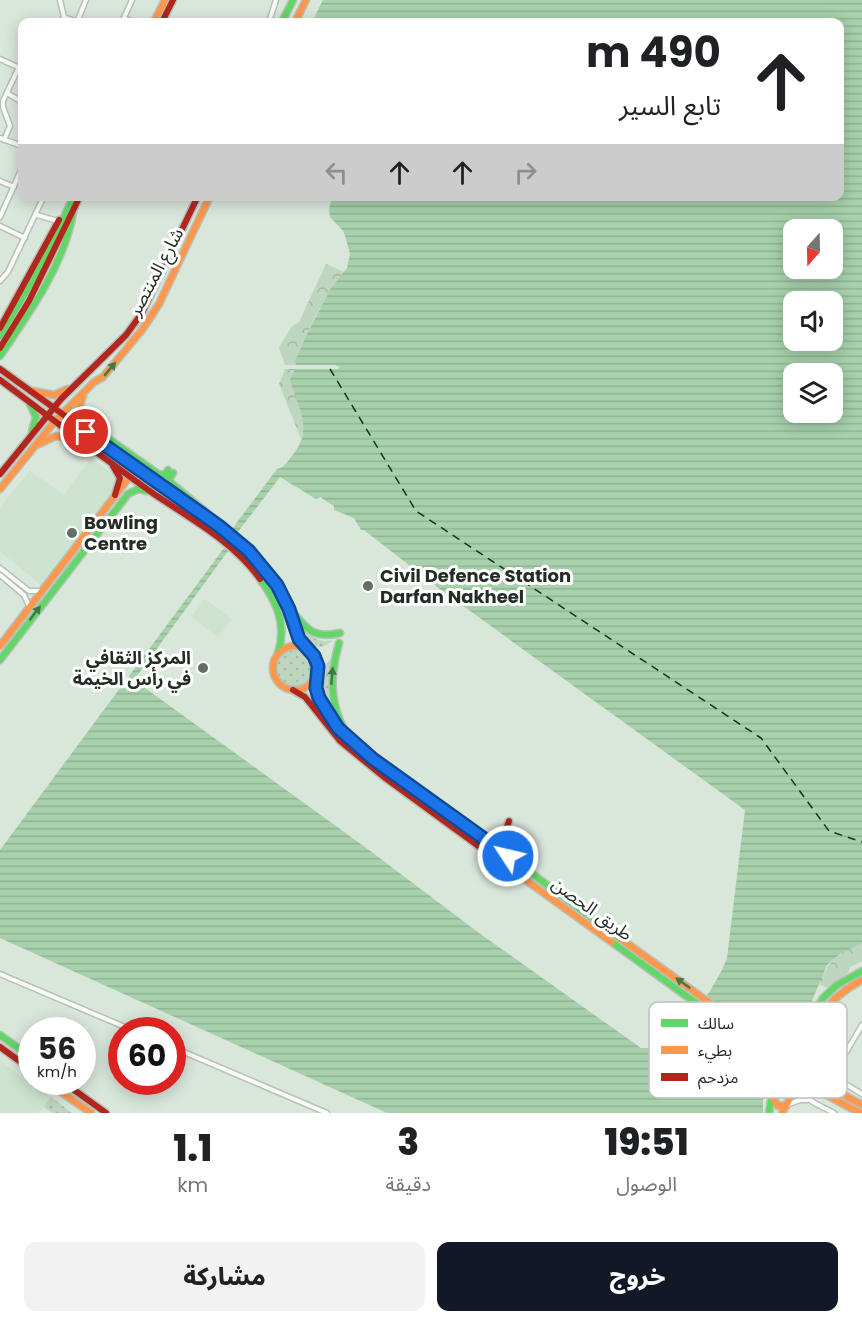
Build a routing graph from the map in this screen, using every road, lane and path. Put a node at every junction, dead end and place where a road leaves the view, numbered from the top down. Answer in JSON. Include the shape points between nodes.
{"nodes":[{"id":1,"x":60,"y":0,"type":"edge"},
{"id":2,"x":86,"y":0,"type":"edge"},
{"id":3,"x":132,"y":0,"type":"edge"},
{"id":4,"x":165,"y":0,"type":"edge"},
{"id":5,"x":172,"y":0,"type":"edge"},
{"id":6,"x":276,"y":0,"type":"edge"},
{"id":7,"x":293,"y":0,"type":"edge"},
{"id":8,"x":306,"y":0,"type":"edge"},
{"id":9,"x":64,"y":17,"type":"edge"},
{"id":10,"x":79,"y":18,"type":"edge"},
{"id":11,"x":124,"y":18,"type":"edge"},
{"id":12,"x":156,"y":18,"type":"edge"},
{"id":13,"x":164,"y":18,"type":"edge"},
{"id":14,"x":270,"y":18,"type":"edge"},
{"id":15,"x":284,"y":18,"type":"edge"},
{"id":16,"x":297,"y":18,"type":"edge"},
{"id":17,"x":0,"y":59,"type":"edge"},
{"id":18,"x":18,"y":67,"type":"edge"},
{"id":19,"x":18,"y":73,"type":"edge"},
{"id":20,"x":7,"y":93,"type":"junction"},
{"id":21,"x":18,"y":100,"type":"edge"},
{"id":22,"x":2,"y":101,"type":"edge"},
{"id":23,"x":2,"y":139,"type":"edge"},
{"id":24,"x":18,"y":145,"type":"edge"},
{"id":25,"x":18,"y":178,"type":"edge"},
{"id":26,"x":0,"y":181,"type":"edge"},
{"id":27,"x":14,"y":187,"type":"junction"},
{"id":28,"x":42,"y":201,"type":"edge"},
{"id":29,"x":71,"y":201,"type":"edge"},
{"id":30,"x":72,"y":201,"type":"edge"},
{"id":31,"x":78,"y":201,"type":"edge"},
{"id":32,"x":196,"y":201,"type":"edge"},
{"id":33,"x":208,"y":201,"type":"edge"},
{"id":34,"x":37,"y":214,"type":"junction"},
{"id":35,"x":0,"y":217,"type":"edge"},
{"id":36,"x":59,"y":221,"type":"junction"},
{"id":37,"x":0,"y":226,"type":"edge"},
{"id":38,"x":25,"y":238,"type":"junction"},
{"id":39,"x":0,"y":281,"type":"edge"},
{"id":40,"x":152,"y":295,"type":"junction"},
{"id":41,"x":151,"y":318,"type":"junction"},
{"id":42,"x":0,"y":327,"type":"edge"},
{"id":43,"x":0,"y":336,"type":"edge"},
{"id":44,"x":1,"y":352,"type":"edge"},
{"id":45,"x":0,"y":369,"type":"edge"},
{"id":46,"x":8,"y":375,"type":"junction"},
{"id":47,"x":85,"y":375,"type":"junction"},
{"id":48,"x":0,"y":380,"type":"edge"},
{"id":49,"x":94,"y":382,"type":"junction"},
{"id":50,"x":28,"y":389,"type":"junction"},
{"id":51,"x":28,"y":401,"type":"junction"},
{"id":52,"x":54,"y":408,"type":"junction"},
{"id":53,"x":62,"y":413,"type":"junction"},
{"id":54,"x":48,"y":415,"type":"junction"},
{"id":55,"x":55,"y":421,"type":"junction"},
{"id":56,"x":88,"y":433,"type":"junction"},
{"id":57,"x":31,"y":436,"type":"junction"},
{"id":58,"x":85,"y":442,"type":"junction"},
{"id":59,"x":34,"y":447,"type":"junction"},
{"id":60,"x":104,"y":457,"type":"junction"},
{"id":61,"x":0,"y":474,"type":"edge"},
{"id":62,"x":130,"y":476,"type":"junction"},
{"id":63,"x":0,"y":489,"type":"edge"},
{"id":64,"x":155,"y":494,"type":"junction"},
{"id":65,"x":115,"y":495,"type":"junction"},
{"id":66,"x":187,"y":503,"type":"junction"},
{"id":67,"x":219,"y":526,"type":"junction"},
{"id":68,"x":71,"y":553,"type":"junction"},
{"id":69,"x":0,"y":568,"type":"edge"},
{"id":70,"x":69,"y":569,"type":"junction"},
{"id":71,"x":0,"y":575,"type":"edge"},
{"id":72,"x":29,"y":591,"type":"junction"},
{"id":73,"x":42,"y":591,"type":"junction"},
{"id":74,"x":24,"y":594,"type":"junction"},
{"id":75,"x":29,"y":608,"type":"junction"},
{"id":76,"x":289,"y":609,"type":"junction"},
{"id":77,"x":340,"y":633,"type":"dead end"},
{"id":78,"x":339,"y":643,"type":"dead end"},
{"id":79,"x":0,"y":646,"type":"edge"},
{"id":80,"x":308,"y":649,"type":"junction"},
{"id":81,"x":278,"y":653,"type":"junction"},
{"id":82,"x":0,"y":660,"type":"edge"},
{"id":83,"x":316,"y":676,"type":"junction"},
{"id":84,"x":293,"y":690,"type":"junction"},
{"id":85,"x":356,"y":745,"type":"junction"},
{"id":86,"x":509,"y":821,"type":"dead end"},
{"id":87,"x":508,"y":856,"type":"junction"},
{"id":88,"x":862,"y":970,"type":"edge"},
{"id":89,"x":0,"y":974,"type":"edge"},
{"id":90,"x":862,"y":980,"type":"edge"},
{"id":91,"x":694,"y":1002,"type":"edge"},
{"id":92,"x":708,"y":1002,"type":"edge"},
{"id":93,"x":821,"y":1002,"type":"edge"},
{"id":94,"x":830,"y":1002,"type":"edge"},
{"id":95,"x":108,"y":1020,"type":"edge"},
{"id":96,"x":862,"y":1026,"type":"edge"},
{"id":97,"x":0,"y":1035,"type":"edge"},
{"id":98,"x":0,"y":1047,"type":"edge"},
{"id":99,"x":18,"y":1048,"type":"edge"},
{"id":100,"x":847,"y":1051,"type":"edge"},
{"id":101,"x":186,"y":1053,"type":"edge"},
{"id":102,"x":18,"y":1060,"type":"edge"},
{"id":103,"x":847,"y":1085,"type":"edge"},
{"id":104,"x":862,"y":1094,"type":"edge"},
{"id":105,"x":65,"y":1095,"type":"edge"},
{"id":106,"x":81,"y":1095,"type":"edge"},
{"id":107,"x":847,"y":1096,"type":"edge"},
{"id":108,"x":771,"y":1098,"type":"edge"},
{"id":109,"x":772,"y":1098,"type":"edge"},
{"id":110,"x":790,"y":1098,"type":"edge"},
{"id":111,"x":830,"y":1098,"type":"edge"},
{"id":112,"x":808,"y":1100,"type":"joint"},
{"id":113,"x":862,"y":1104,"type":"edge"},
{"id":114,"x":786,"y":1105,"type":"junction"},
{"id":115,"x":844,"y":1106,"type":"junction"},
{"id":116,"x":91,"y":1113,"type":"edge"},
{"id":117,"x":106,"y":1113,"type":"edge"},
{"id":118,"x":327,"y":1113,"type":"edge"},
{"id":119,"x":769,"y":1113,"type":"edge"},
{"id":120,"x":782,"y":1113,"type":"edge"},
{"id":121,"x":834,"y":1113,"type":"edge"},
{"id":122,"x":854,"y":1113,"type":"edge"},
{"id":123,"x":860,"y":1113,"type":"edge"}],
"edges":[{"from":1,"to":9,"type":"street"},
{"from":2,"to":10,"type":"street"},
{"from":3,"to":11,"type":"street"},
{"from":4,"to":12,"type":"main road"},
{"from":5,"to":13,"type":"main road"},
{"from":6,"to":14,"type":"street"},
{"from":7,"to":15,"type":"main road"},
{"from":8,"to":16,"type":"main road"},
{"from":17,"to":18,"type":"street"},
{"from":19,"to":20,"type":"street"},
{"from":20,"to":21,"type":"street"},
{"from":20,"to":22,"type":"street"},
{"from":22,"to":23,"type":"street","via":[[10,126]]},
{"from":23,"to":24,"type":"street"},
{"from":25,"to":27,"type":"street"},
{"from":26,"to":27,"type":"street"},
{"from":27,"to":35,"type":"street"},
{"from":28,"to":34,"type":"street"},
{"from":29,"to":36,"type":"main road"},
{"from":30,"to":43,"type":"main road","via":[[41,266]]},
{"from":31,"to":44,"type":"main road"},
{"from":32,"to":40,"type":"main road"},
{"from":33,"to":41,"type":"main road","name":"شارع المنتصر"},
{"from":34,"to":36,"type":"street"},
{"from":34,"to":38,"type":"street"},
{"from":36,"to":42,"type":"main road"},
{"from":37,"to":38,"type":"street"},
{"from":38,"to":39,"type":"street"},
{"from":40,"to":41,"type":"main road","via":[[146,315]]},
{"from":40,"to":47,"type":"main road","via":[[126,335]]},
{"from":49,"to":41,"type":"main road","name":"شارع المنتصر","one_way":true},
{"from":44,"to":46,"type":"main road"},
{"from":45,"to":46,"type":"main road"},
{"from":46,"to":50,"type":"main road"},
{"from":47,"to":50,"type":"main road","via":[[54,395]]},
{"from":47,"to":52,"type":"main road"},
{"from":48,"to":51,"type":"main road"},
{"from":49,"to":53,"type":"main road","name":"شارع المنتصر"},
{"from":49,"to":56,"type":"main road","via":[[78,408],[79,419]]},
{"from":50,"to":52,"type":"main road"},
{"from":51,"to":54,"type":"main road"},
{"from":51,"to":57,"type":"main road","via":[[36,417]]},
{"from":52,"to":53,"type":"main road"},
{"from":52,"to":54,"type":"main road"},
{"from":53,"to":55,"type":"main road","name":"شارع المنتصر"},
{"from":53,"to":56,"type":"main road"},
{"from":54,"to":55,"type":"main road"},
{"from":54,"to":57,"type":"main road"},
{"from":55,"to":58,"type":"main road"},
{"from":55,"to":59,"type":"main road","name":"شارع المنتصر"},
{"from":56,"to":66,"type":"main road"},
{"from":56,"to":67,"type":"main road","via":[[106,437],[161,475],[170,472],[170,481],[203,507]]},
{"from":57,"to":61,"type":"main road"},
{"from":58,"to":59,"type":"main road","via":[[60,434]]},
{"from":58,"to":60,"type":"main road"},
{"from":59,"to":63,"type":"main road","name":"شارع المنتصر"},
{"from":60,"to":62,"type":"main road"},
{"from":60,"to":65,"type":"main road","via":[[120,478]]},
{"from":62,"to":64,"type":"main road"},
{"from":62,"to":65,"type":"main road"},
{"from":62,"to":66,"type":"main road","via":[[138,473]]},
{"from":64,"to":70,"type":"main road","via":[[141,488],[128,494]]},
{"from":64,"to":81,"type":"main road","via":[[230,548],[267,588],[283,625]]},
{"from":65,"to":68,"type":"main road"},
{"from":66,"to":67,"type":"main road"},
{"from":67,"to":76,"type":"main road","via":[[260,562]]},
{"from":68,"to":70,"type":"main road","via":[[78,553]]},
{"from":68,"to":73,"type":"main road"},
{"from":69,"to":72,"type":"street"},
{"from":82,"to":70,"type":"main road","one_way":true},
{"from":71,"to":74,"type":"street"},
{"from":72,"to":73,"type":"street"},
{"from":72,"to":74,"type":"street"},
{"from":73,"to":75,"type":"main road"},
{"from":74,"to":75,"type":"street"},
{"from":75,"to":79,"type":"main road"},
{"from":76,"to":77,"type":"main road","via":[[318,636]]},
{"from":76,"to":80,"type":"main road","via":[[299,639]]},
{"from":85,"to":78,"type":"main road","one_way":true,"via":[[340,723],[332,698],[332,671]]},
{"from":80,"to":81,"type":"main road","via":[[291,646]]},
{"from":80,"to":83,"type":"main road","via":[[316,661]]},
{"from":81,"to":84,"type":"main road","via":[[273,673],[282,686]]},
{"from":83,"to":84,"type":"main road","via":[[307,687]]},
{"from":83,"to":85,"type":"main road","name":"طريق الحصن","via":[[316,688],[325,709]]},
{"from":84,"to":91,"type":"main road","name":"طريق الحصن","bridge":true,"via":[[305,697],[340,741],[384,777]]},
{"from":85,"to":87,"type":"main road","name":"طريق الحصن"},
{"from":86,"to":87,"type":"main road"},
{"from":92,"to":87,"type":"main road","name":"طريق الحصن","one_way":true,"bridge":true},
{"from":88,"to":93,"type":"main road","via":[[837,985]]},
{"from":89,"to":95,"type":"street"},
{"from":90,"to":94,"type":"main road"},
{"from":96,"to":100,"type":"street"},
{"from":97,"to":99,"type":"main road"},
{"from":98,"to":102,"type":"main road"},
{"from":101,"to":118,"type":"street"},
{"from":103,"to":104,"type":"street"},
{"from":105,"to":116,"type":"main road"},
{"from":106,"to":117,"type":"main road"},
{"from":113,"to":107,"type":"main road","name":"طريق الحصن","one_way":true,"bridge":true},
{"from":108,"to":119,"type":"main road"},
{"from":109,"to":114,"type":"main road","via":[[775,1105]]},
{"from":110,"to":114,"type":"main road"},
{"from":111,"to":115,"type":"main road","name":"طريق الحصن","bridge":true},
{"from":112,"to":114,"type":"street"},
{"from":112,"to":121,"type":"street"},
{"from":114,"to":120,"type":"main road"},
{"from":115,"to":122,"type":"street"},
{"from":115,"to":123,"type":"main road","name":"طريق الحصن"}]}
